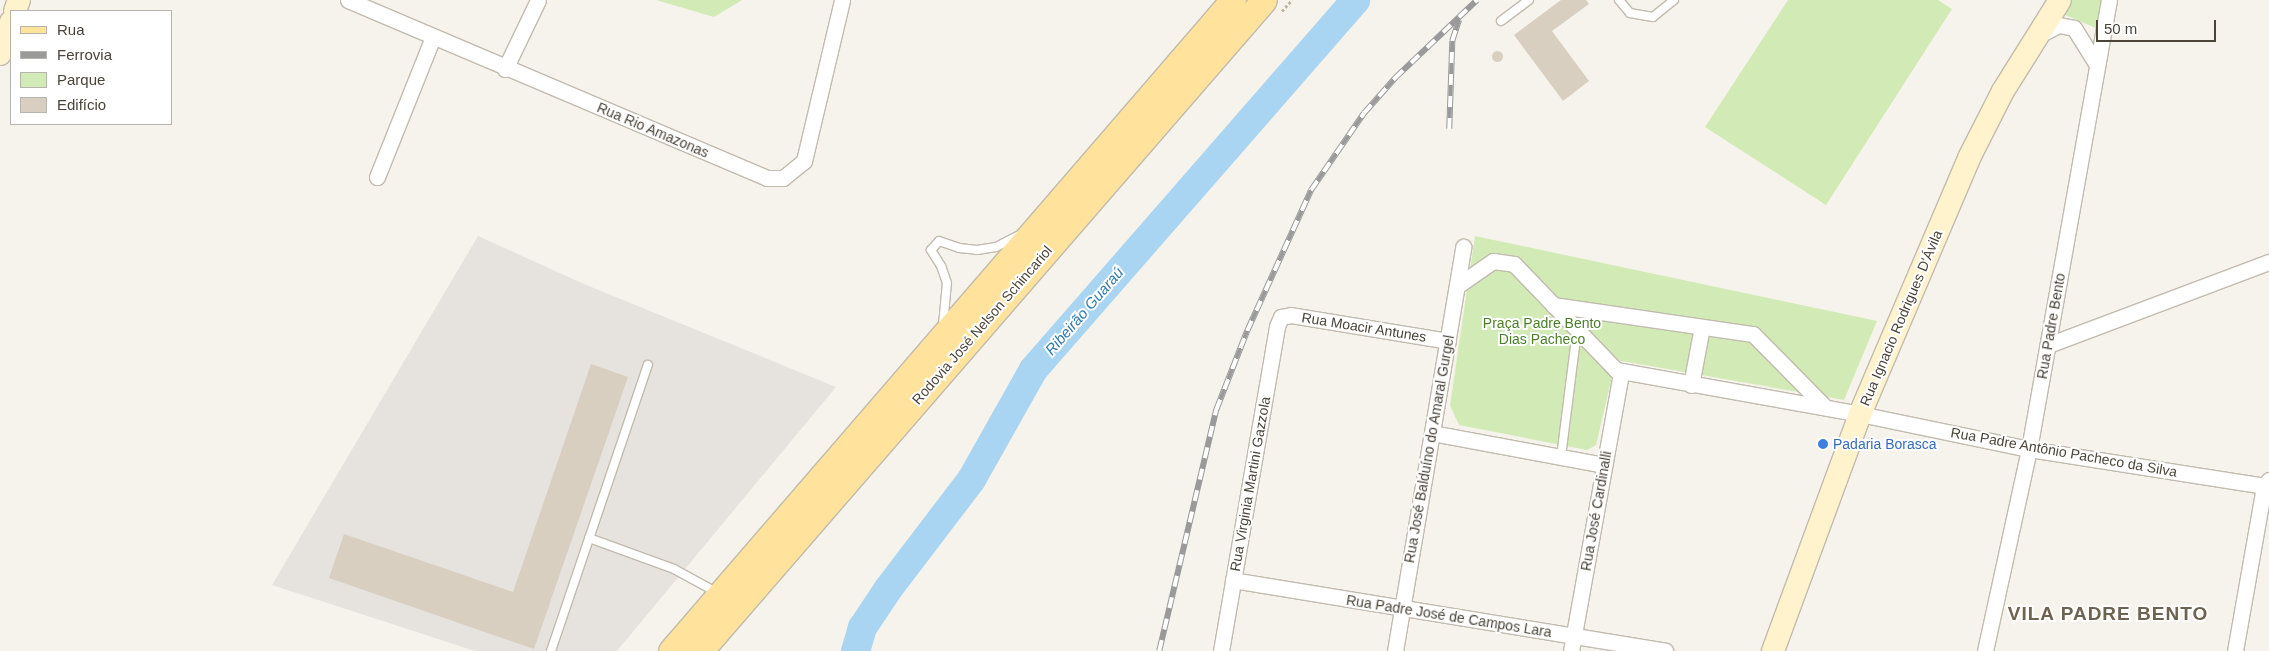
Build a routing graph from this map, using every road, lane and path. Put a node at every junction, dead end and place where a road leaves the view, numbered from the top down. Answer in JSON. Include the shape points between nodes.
{"nodes":[{"id":1,"x":348,"y":0,"type":"edge"},
{"id":2,"x":538,"y":0,"type":"edge"},
{"id":3,"x":842,"y":0,"type":"edge"},
{"id":4,"x":1233,"y":0,"type":"edge"},
{"id":5,"x":1264,"y":0,"type":"edge"},
{"id":6,"x":1529,"y":0,"type":"edge"},
{"id":7,"x":1619,"y":0,"type":"edge"},
{"id":8,"x":1674,"y":0,"type":"edge"},
{"id":9,"x":2060,"y":0,"type":"edge"},
{"id":10,"x":2108,"y":0,"type":"edge"},
{"id":11,"x":1501,"y":21,"type":"dead end"},
{"id":12,"x":10,"y":25,"type":"edge"},
{"id":13,"x":2041,"y":34,"type":"junction"},
{"id":14,"x":432,"y":37,"type":"junction"},
{"id":15,"x":0,"y":54,"type":"edge"},
{"id":16,"x":2097,"y":65,"type":"junction"},
{"id":17,"x":505,"y":69,"type":"junction"},
{"id":18,"x":377,"y":177,"type":"dead end"},
{"id":19,"x":1037,"y":226,"type":"junction"},
{"id":20,"x":1463,"y":247,"type":"dead end"},
{"id":21,"x":2269,"y":262,"type":"edge"},
{"id":22,"x":1457,"y":286,"type":"junction"},
{"id":23,"x":1553,"y":305,"type":"junction"},
{"id":24,"x":1282,"y":317,"type":"joint"},
{"id":25,"x":1702,"y":327,"type":"junction"},
{"id":26,"x":1577,"y":330,"type":"junction"},
{"id":27,"x":941,"y":338,"type":"junction"},
{"id":28,"x":1448,"y":341,"type":"junction"},
{"id":29,"x":2048,"y":345,"type":"junction"},
{"id":30,"x":648,"y":365,"type":"dead end"},
{"id":31,"x":1621,"y":372,"type":"junction"},
{"id":32,"x":1691,"y":386,"type":"junction"},
{"id":33,"x":1825,"y":408,"type":"junction"},
{"id":34,"x":1860,"y":414,"type":"junction"},
{"id":35,"x":1432,"y":434,"type":"junction"},
{"id":36,"x":2029,"y":449,"type":"junction"},
{"id":37,"x":1561,"y":457,"type":"junction"},
{"id":38,"x":1604,"y":465,"type":"junction"},
{"id":39,"x":2267,"y":483,"type":"edge"},
{"id":40,"x":589,"y":538,"type":"junction"},
{"id":41,"x":1233,"y":580,"type":"junction"},
{"id":42,"x":720,"y":594,"type":"junction"},
{"id":43,"x":1402,"y":608,"type":"junction"},
{"id":44,"x":1572,"y":644,"type":"edge"},
{"id":45,"x":551,"y":651,"type":"edge"},
{"id":46,"x":671,"y":651,"type":"edge"},
{"id":47,"x":700,"y":651,"type":"edge"},
{"id":48,"x":1221,"y":651,"type":"edge"},
{"id":49,"x":1394,"y":651,"type":"edge"},
{"id":50,"x":1665,"y":651,"type":"edge"},
{"id":51,"x":1773,"y":651,"type":"edge"},
{"id":52,"x":1985,"y":651,"type":"edge"},
{"id":53,"x":2235,"y":651,"type":"edge"}],
"edges":[{"from":1,"to":14,"type":"street","name":"Rua Rio Amazonas"},
{"from":2,"to":17,"type":"street"},
{"from":3,"to":17,"type":"street","name":"Rua Rio Amazonas","via":[[804,161],[783,178],[767,178]]},
{"from":4,"to":19,"type":"main road","name":"Rodovia José Nelson Schincariol"},
{"from":5,"to":47,"type":"main road","name":"Rodovia José Nelson Schincariol"},
{"from":6,"to":11,"type":"lane"},
{"from":7,"to":8,"type":"lane","via":[[1630,12],[1653,17]]},
{"from":9,"to":13,"type":"street","name":"Rua Ignacio Rodrigues D'Ávila"},
{"from":10,"to":16,"type":"street","name":"Rua Padre Bento"},
{"from":12,"to":15,"type":"street"},
{"from":13,"to":16,"type":"street","via":[[2059,25],[2074,28]]},
{"from":13,"to":34,"type":"street","name":"Rua Ignacio Rodrigues D'Ávila","via":[[2003,91],[1969,158]]},
{"from":14,"to":17,"type":"street","name":"Rua Rio Amazonas"},
{"from":14,"to":18,"type":"street"},
{"from":16,"to":29,"type":"street","name":"Rua Padre Bento"},
{"from":19,"to":27,"type":"main road","name":"Rodovia José Nelson Schincariol"},
{"from":19,"to":27,"type":"lane","via":[[986,249],[968,250],[939,241],[931,250],[944,274],[947,293]]},
{"from":20,"to":22,"type":"street","name":"Rua José Balduíno do Amaral Gurgel"},
{"from":21,"to":29,"type":"street"},
{"from":22,"to":23,"type":"street","via":[[1486,265],[1506,261],[1514,264]]},
{"from":22,"to":28,"type":"street","name":"Rua José Balduíno do Amaral Gurgel"},
{"from":23,"to":25,"type":"street"},
{"from":23,"to":26,"type":"street"},
{"from":24,"to":28,"type":"street","name":"Rua Moacir Antunes","via":[[1291,315]]},
{"from":24,"to":41,"type":"street","name":"Rua Virginia Martini Gazzola","via":[[1277,326]]},
{"from":25,"to":32,"type":"street"},
{"from":25,"to":33,"type":"street","via":[[1753,334]]},
{"from":26,"to":31,"type":"street"},
{"from":26,"to":37,"type":"lane"},
{"from":27,"to":42,"type":"main road","name":"Rodovia José Nelson Schincariol"},
{"from":28,"to":35,"type":"street","name":"Rua José Balduíno do Amaral Gurgel"},
{"from":29,"to":36,"type":"street","name":"Rua Padre Bento"},
{"from":30,"to":40,"type":"lane"},
{"from":31,"to":32,"type":"street","name":"Rua Padre Antônio Pacheco da Silva"},
{"from":31,"to":38,"type":"street","name":"Rua José Cardinalli"},
{"from":32,"to":33,"type":"street","name":"Rua Padre Antônio Pacheco da Silva"},
{"from":33,"to":34,"type":"street","name":"Rua Padre Antônio Pacheco da Silva"},
{"from":34,"to":36,"type":"street","name":"Rua Padre Antônio Pacheco da Silva"},
{"from":34,"to":51,"type":"street","name":"Rua Ignacio Rodrigues D'Ávila"},
{"from":35,"to":37,"type":"street"},
{"from":35,"to":43,"type":"street","name":"Rua José Balduíno do Amaral Gurgel"},
{"from":36,"to":39,"type":"street","name":"Rua Padre Antônio Pacheco da Silva"},
{"from":36,"to":52,"type":"street","name":"Rua Padre Bento"},
{"from":37,"to":38,"type":"street"},
{"from":38,"to":44,"type":"street","name":"Rua José Cardinalli"},
{"from":39,"to":53,"type":"street"},
{"from":40,"to":42,"type":"lane","via":[[674,569]]},
{"from":40,"to":45,"type":"lane"},
{"from":41,"to":43,"type":"street","name":"Rua Padre José de Campos Lara"},
{"from":41,"to":48,"type":"street","name":"Rua Virginia Martini Gazzola"},
{"from":42,"to":46,"type":"main road","name":"Rodovia José Nelson Schincariol"},
{"from":43,"to":44,"type":"street","name":"Rua Padre José de Campos Lara"},
{"from":43,"to":49,"type":"street","name":"Rua José Balduíno do Amaral Gurgel"},
{"from":44,"to":50,"type":"street","name":"Rua Padre José de Campos Lara"}]}
